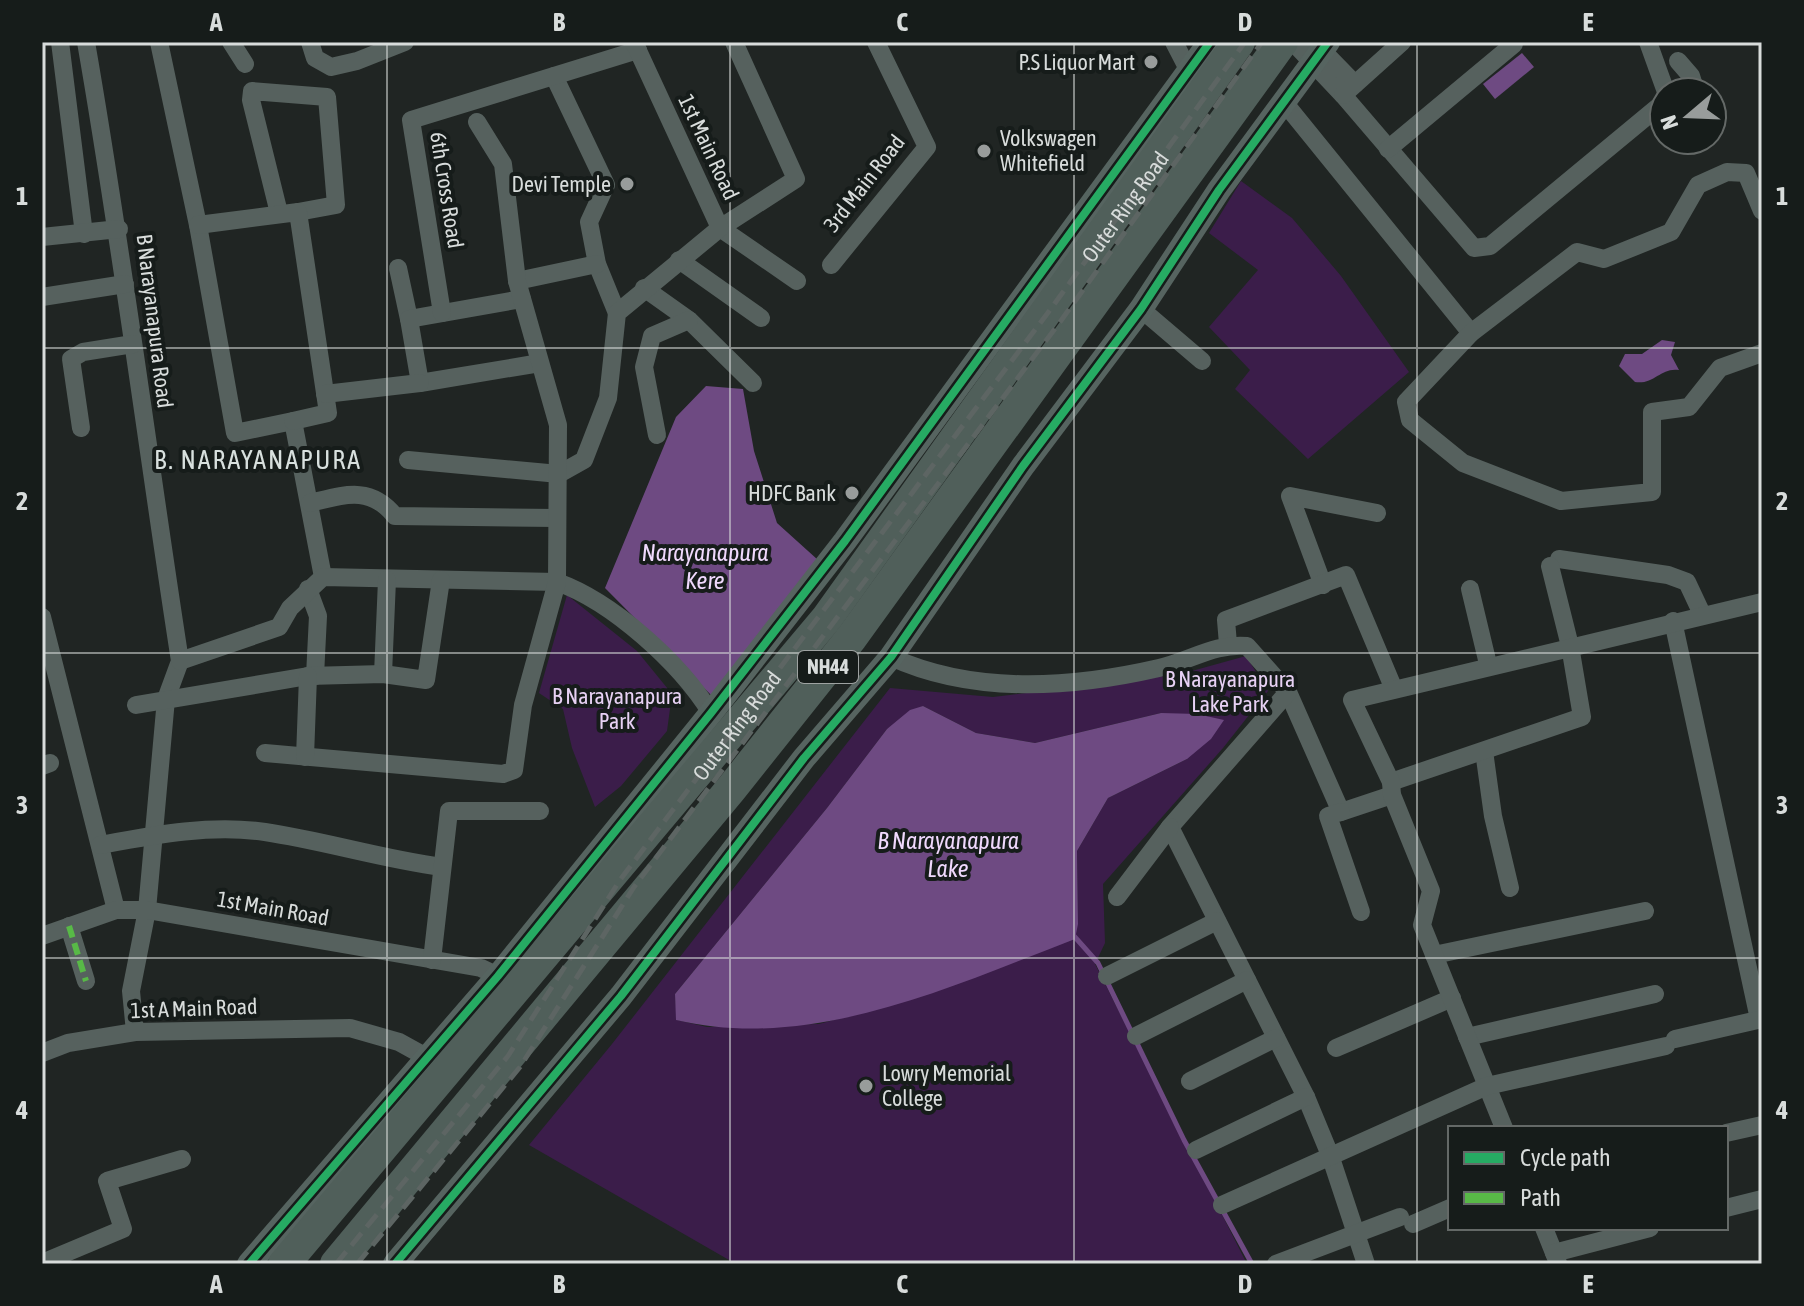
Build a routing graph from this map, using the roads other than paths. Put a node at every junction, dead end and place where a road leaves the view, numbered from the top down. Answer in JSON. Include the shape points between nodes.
{"nodes":[{"id":1,"x":60,"y":42,"type":"edge"},
{"id":2,"x":86,"y":42,"type":"edge"},
{"id":3,"x":159,"y":42,"type":"edge"},
{"id":4,"x":231,"y":42,"type":"edge"},
{"id":5,"x":310,"y":42,"type":"edge"},
{"id":6,"x":405,"y":42,"type":"edge"},
{"id":7,"x":734,"y":42,"type":"edge"},
{"id":8,"x":876,"y":42,"type":"edge"},
{"id":9,"x":1174,"y":42,"type":"edge"},
{"id":10,"x":1210,"y":42,"type":"edge"},
{"id":11,"x":1239,"y":42,"type":"edge"},
{"id":12,"x":1282,"y":42,"type":"edge"},
{"id":13,"x":1293,"y":42,"type":"edge"},
{"id":14,"x":1402,"y":42,"type":"edge"},
{"id":15,"x":1648,"y":42,"type":"edge"},
{"id":16,"x":1514,"y":44,"type":"dead end"},
{"id":17,"x":636,"y":46,"type":"edge"},
{"id":18,"x":1319,"y":49,"type":"edge"},
{"id":19,"x":1678,"y":61,"type":"dead end"},
{"id":20,"x":245,"y":64,"type":"dead end"},
{"id":21,"x":1190,"y":73,"type":"junction"},
{"id":22,"x":554,"y":76,"type":"junction"},
{"id":23,"x":1660,"y":76,"type":"edge"},
{"id":24,"x":1691,"y":76,"type":"edge"},
{"id":25,"x":1349,"y":90,"type":"junction"},
{"id":26,"x":1283,"y":101,"type":"junction"},
{"id":27,"x":1648,"y":119,"type":"edge"},
{"id":28,"x":477,"y":122,"type":"dead end"},
{"id":29,"x":1388,"y":149,"type":"junction"},
{"id":30,"x":1762,"y":211,"type":"edge"},
{"id":31,"x":288,"y":212,"type":"junction"},
{"id":32,"x":198,"y":225,"type":"junction"},
{"id":33,"x":720,"y":228,"type":"junction"},
{"id":34,"x":119,"y":229,"type":"junction"},
{"id":35,"x":84,"y":234,"type":"junction"},
{"id":36,"x":42,"y":237,"type":"edge"},
{"id":37,"x":679,"y":260,"type":"junction"},
{"id":38,"x":597,"y":264,"type":"junction"},
{"id":39,"x":831,"y":265,"type":"dead end"},
{"id":40,"x":398,"y":268,"type":"dead end"},
{"id":41,"x":797,"y":281,"type":"dead end"},
{"id":42,"x":125,"y":284,"type":"junction"},
{"id":43,"x":644,"y":288,"type":"junction"},
{"id":44,"x":520,"y":290,"type":"junction"},
{"id":45,"x":42,"y":297,"type":"edge"},
{"id":46,"x":1141,"y":309,"type":"junction"},
{"id":47,"x":442,"y":313,"type":"junction"},
{"id":48,"x":617,"y":313,"type":"junction"},
{"id":49,"x":761,"y":318,"type":"dead end"},
{"id":50,"x":409,"y":319,"type":"junction"},
{"id":51,"x":689,"y":320,"type":"junction"},
{"id":52,"x":1471,"y":333,"type":"junction"},
{"id":53,"x":133,"y":344,"type":"junction"},
{"id":54,"x":1762,"y":353,"type":"edge"},
{"id":55,"x":1202,"y":361,"type":"dead end"},
{"id":56,"x":540,"y":363,"type":"junction"},
{"id":57,"x":420,"y":383,"type":"junction"},
{"id":58,"x":753,"y":383,"type":"dead end"},
{"id":59,"x":325,"y":394,"type":"junction"},
{"id":60,"x":293,"y":421,"type":"junction"},
{"id":61,"x":81,"y":428,"type":"dead end"},
{"id":62,"x":657,"y":435,"type":"dead end"},
{"id":63,"x":408,"y":460,"type":"dead end"},
{"id":64,"x":559,"y":474,"type":"junction"},
{"id":65,"x":310,"y":503,"type":"junction"},
{"id":66,"x":1377,"y":513,"type":"dead end"},
{"id":67,"x":557,"y":518,"type":"junction"},
{"id":68,"x":387,"y":580,"type":"junction"},
{"id":69,"x":441,"y":580,"type":"junction"},
{"id":70,"x":557,"y":582,"type":"junction"},
{"id":71,"x":316,"y":583,"type":"junction"},
{"id":72,"x":1323,"y":585,"type":"junction"},
{"id":73,"x":1470,"y":589,"type":"dead end"},
{"id":74,"x":1762,"y":602,"type":"edge"},
{"id":75,"x":1702,"y":614,"type":"junction"},
{"id":76,"x":42,"y":618,"type":"edge"},
{"id":77,"x":1673,"y":621,"type":"junction"},
{"id":78,"x":1228,"y":644,"type":"junction"},
{"id":79,"x":1570,"y":646,"type":"junction"},
{"id":80,"x":891,"y":657,"type":"junction"},
{"id":81,"x":180,"y":661,"type":"junction"},
{"id":82,"x":1488,"y":664,"type":"junction"},
{"id":83,"x":383,"y":674,"type":"junction"},
{"id":84,"x":312,"y":676,"type":"junction"},
{"id":85,"x":1393,"y":687,"type":"junction"},
{"id":86,"x":51,"y":690,"type":"edge"},
{"id":87,"x":1288,"y":692,"type":"junction"},
{"id":88,"x":166,"y":699,"type":"junction"},
{"id":89,"x":136,"y":705,"type":"dead end"},
{"id":90,"x":711,"y":713,"type":"junction"},
{"id":91,"x":1484,"y":751,"type":"junction"},
{"id":92,"x":265,"y":753,"type":"dead end"},
{"id":93,"x":305,"y":757,"type":"junction"},
{"id":94,"x":1391,"y":788,"type":"junction"},
{"id":95,"x":540,"y":811,"type":"dead end"},
{"id":96,"x":1341,"y":812,"type":"junction"},
{"id":97,"x":1170,"y":827,"type":"junction"},
{"id":98,"x":152,"y":835,"type":"junction"},
{"id":99,"x":100,"y":845,"type":"junction"},
{"id":100,"x":442,"y":867,"type":"junction"},
{"id":101,"x":1510,"y":888,"type":"dead end"},
{"id":102,"x":1117,"y":897,"type":"dead end"},
{"id":103,"x":116,"y":910,"type":"junction"},
{"id":104,"x":147,"y":910,"type":"junction"},
{"id":105,"x":1645,"y":911,"type":"dead end"},
{"id":106,"x":1361,"y":912,"type":"dead end"},
{"id":107,"x":1217,"y":921,"type":"junction"},
{"id":108,"x":69,"y":926,"type":"junction"},
{"id":109,"x":42,"y":936,"type":"edge"},
{"id":110,"x":1434,"y":955,"type":"junction"},
{"id":111,"x":432,"y":960,"type":"junction"},
{"id":112,"x":498,"y":976,"type":"junction"},
{"id":113,"x":1107,"y":976,"type":"dead end"},
{"id":114,"x":1247,"y":980,"type":"junction"},
{"id":115,"x":86,"y":981,"type":"dead end"},
{"id":116,"x":1655,"y":994,"type":"dead end"},
{"id":117,"x":1452,"y":998,"type":"junction"},
{"id":118,"x":1761,"y":1019,"type":"edge"},
{"id":119,"x":135,"y":1032,"type":"junction"},
{"id":120,"x":1136,"y":1036,"type":"dead end"},
{"id":121,"x":1467,"y":1037,"type":"junction"},
{"id":122,"x":1276,"y":1038,"type":"junction"},
{"id":123,"x":1336,"y":1048,"type":"dead end"},
{"id":124,"x":42,"y":1053,"type":"edge"},
{"id":125,"x":428,"y":1058,"type":"junction"},
{"id":126,"x":1190,"y":1081,"type":"dead end"},
{"id":127,"x":1487,"y":1086,"type":"junction"},
{"id":128,"x":1306,"y":1097,"type":"junction"},
{"id":129,"x":1762,"y":1125,"type":"edge"},
{"id":130,"x":1503,"y":1126,"type":"edge"},
{"id":131,"x":1728,"y":1133,"type":"edge"},
{"id":132,"x":1196,"y":1150,"type":"dead end"},
{"id":133,"x":1330,"y":1155,"type":"junction"},
{"id":134,"x":182,"y":1159,"type":"dead end"},
{"id":135,"x":1762,"y":1199,"type":"edge"},
{"id":136,"x":1222,"y":1205,"type":"dead end"},
{"id":137,"x":1728,"y":1208,"type":"edge"},
{"id":138,"x":1448,"y":1209,"type":"edge"},
{"id":139,"x":1545,"y":1230,"type":"edge"},
{"id":140,"x":1644,"y":1230,"type":"edge"},
{"id":141,"x":1355,"y":1234,"type":"junction"},
{"id":142,"x":1556,"y":1258,"type":"edge"},
{"id":143,"x":42,"y":1263,"type":"edge"},
{"id":144,"x":249,"y":1264,"type":"edge"},
{"id":145,"x":284,"y":1264,"type":"edge"},
{"id":146,"x":336,"y":1264,"type":"edge"},
{"id":147,"x":395,"y":1264,"type":"edge"},
{"id":148,"x":1276,"y":1264,"type":"edge"},
{"id":149,"x":1366,"y":1264,"type":"edge"}],
"edges":[{"from":1,"to":35,"type":"street"},
{"from":2,"to":34,"type":"street","name":"B Narayanapura Road"},
{"from":3,"to":32,"type":"street"},
{"from":4,"to":20,"type":"street"},
{"from":5,"to":6,"type":"street","via":[[322,65],[331,67]]},
{"from":7,"to":33,"type":"street","via":[[796,179]]},
{"from":8,"to":39,"type":"street","name":"3rd Main Road","via":[[927,147]]},
{"from":9,"to":21,"type":"street"},
{"from":10,"to":21,"type":"street"},
{"from":11,"to":145,"type":"highway","name":"Outer Ring Road","number":"NH44","via":[[827,618]]},
{"from":12,"to":146,"type":"highway","name":"Outer Ring Road","number":"NH44","via":[[852,637]]},
{"from":13,"to":18,"type":"street"},
{"from":14,"to":25,"type":"street"},
{"from":15,"to":23,"type":"street"},
{"from":16,"to":29,"type":"street"},
{"from":17,"to":22,"type":"street","name":"6th Cross Road"},
{"from":17,"to":33,"type":"street","name":"1st Main Road"},
{"from":18,"to":25,"type":"street"},
{"from":18,"to":26,"type":"street"},
{"from":19,"to":24,"type":"street"},
{"from":21,"to":90,"type":"street","via":[[845,541]]},
{"from":22,"to":38,"type":"street","via":[[606,185],[589,222]]},
{"from":22,"to":47,"type":"street","name":"6th Cross Road","via":[[411,120]]},
{"from":25,"to":29,"type":"street"},
{"from":26,"to":46,"type":"street"},
{"from":26,"to":52,"type":"street"},
{"from":27,"to":29,"type":"street","via":[[1485,248],[1468,246]]},
{"from":28,"to":44,"type":"street","via":[[503,164]]},
{"from":30,"to":52,"type":"street","via":[[1746,173],[1734,171],[1707,180],[1694,190],[1671,232],[1604,259],[1577,252]]},
{"from":31,"to":31,"type":"street","via":[[336,205],[327,97],[252,91]]},
{"from":31,"to":32,"type":"street"},
{"from":31,"to":59,"type":"street"},
{"from":32,"to":60,"type":"street","via":[[235,433]]},
{"from":33,"to":37,"type":"street","name":"1st Main Road"},
{"from":33,"to":41,"type":"street"},
{"from":34,"to":35,"type":"street"},
{"from":34,"to":42,"type":"street","name":"B Narayanapura Road"},
{"from":35,"to":36,"type":"street"},
{"from":37,"to":43,"type":"street","name":"1st Main Road"},
{"from":37,"to":49,"type":"street"},
{"from":38,"to":44,"type":"street"},
{"from":38,"to":48,"type":"street"},
{"from":40,"to":50,"type":"street"},
{"from":42,"to":45,"type":"street"},
{"from":42,"to":53,"type":"street","name":"B Narayanapura Road"},
{"from":43,"to":48,"type":"street","name":"1st Main Road"},
{"from":43,"to":51,"type":"street"},
{"from":44,"to":47,"type":"street"},
{"from":44,"to":56,"type":"street"},
{"from":46,"to":55,"type":"street"},
{"from":46,"to":80,"type":"street","via":[[1023,466]]},
{"from":47,"to":50,"type":"street"},
{"from":48,"to":64,"type":"street","via":[[608,398],[584,460]]},
{"from":50,"to":57,"type":"street"},
{"from":51,"to":58,"type":"street"},
{"from":51,"to":62,"type":"street","via":[[652,336],[644,367]]},
{"from":52,"to":54,"type":"street","via":[[1406,402],[1410,420],[1463,463],[1561,501],[1652,492],[1652,412],[1689,407],[1720,368]]},
{"from":53,"to":61,"type":"street","via":[[71,359]]},
{"from":53,"to":81,"type":"street","name":"B Narayanapura Road"},
{"from":56,"to":57,"type":"street"},
{"from":56,"to":64,"type":"street","via":[[558,425]]},
{"from":57,"to":59,"type":"street"},
{"from":59,"to":60,"type":"street","via":[[328,413]]},
{"from":60,"to":65,"type":"street"},
{"from":63,"to":64,"type":"street"},
{"from":64,"to":67,"type":"street"},
{"from":65,"to":67,"type":"street","via":[[360,492],[395,516]]},
{"from":65,"to":71,"type":"street"},
{"from":66,"to":72,"type":"street","via":[[1290,496]]},
{"from":67,"to":70,"type":"street"},
{"from":68,"to":69,"type":"street"},
{"from":68,"to":71,"type":"street"},
{"from":68,"to":83,"type":"street"},
{"from":69,"to":70,"type":"street"},
{"from":69,"to":83,"type":"street","via":[[426,680]]},
{"from":70,"to":90,"type":"street","via":[[583,591],[652,646],[695,687]]},
{"from":70,"to":93,"type":"street","via":[[523,705],[514,770],[503,774]]},
{"from":71,"to":81,"type":"street","via":[[279,627]]},
{"from":71,"to":84,"type":"street"},
{"from":72,"to":78,"type":"street","via":[[1226,620]]},
{"from":72,"to":85,"type":"street","via":[[1346,575]]},
{"from":73,"to":82,"type":"street"},
{"from":74,"to":75,"type":"street"},
{"from":75,"to":77,"type":"street"},
{"from":75,"to":79,"type":"street","via":[[1687,582],[1677,578],[1554,563]]},
{"from":76,"to":86,"type":"street"},
{"from":77,"to":79,"type":"street"},
{"from":77,"to":118,"type":"street"},
{"from":78,"to":80,"type":"street","via":[[1161,667],[1030,686],[925,673]]},
{"from":78,"to":87,"type":"street","via":[[1247,646]]},
{"from":79,"to":82,"type":"street"},
{"from":79,"to":91,"type":"street","via":[[1582,717]]},
{"from":80,"to":147,"type":"street","via":[[804,758],[621,996]]},
{"from":81,"to":88,"type":"street","name":"B Narayanapura Road"},
{"from":82,"to":85,"type":"street"},
{"from":83,"to":84,"type":"street"},
{"from":84,"to":88,"type":"street"},
{"from":84,"to":93,"type":"street"},
{"from":85,"to":94,"type":"street","via":[[1352,700]]},
{"from":86,"to":99,"type":"street"},
{"from":87,"to":96,"type":"street"},
{"from":87,"to":97,"type":"street"},
{"from":88,"to":89,"type":"street"},
{"from":88,"to":98,"type":"street","name":"B Narayanapura Road"},
{"from":90,"to":112,"type":"street"},
{"from":91,"to":94,"type":"street"},
{"from":91,"to":101,"type":"street"},
{"from":92,"to":93,"type":"street"},
{"from":94,"to":96,"type":"street"},
{"from":94,"to":110,"type":"street","via":[[1431,891],[1422,925]]},
{"from":95,"to":100,"type":"street","via":[[449,811]]},
{"from":96,"to":106,"type":"street","via":[[1328,816]]},
{"from":97,"to":102,"type":"street"},
{"from":97,"to":107,"type":"street"},
{"from":98,"to":99,"type":"street"},
{"from":98,"to":100,"type":"street","via":[[264,832]]},
{"from":98,"to":104,"type":"street","name":"B Narayanapura Road"},
{"from":99,"to":103,"type":"street"},
{"from":100,"to":111,"type":"street"},
{"from":103,"to":104,"type":"street","name":"1st Main Road"},
{"from":103,"to":108,"type":"street","name":"1st Main Road"},
{"from":104,"to":111,"type":"street","name":"1st Main Road"},
{"from":104,"to":119,"type":"street","name":"B Narayanapura Road","via":[[131,991]]},
{"from":105,"to":110,"type":"street"},
{"from":107,"to":113,"type":"street"},
{"from":107,"to":114,"type":"street"},
{"from":108,"to":109,"type":"street","name":"1st Main Road"},
{"from":108,"to":115,"type":"street"},
{"from":110,"to":117,"type":"street"},
{"from":111,"to":112,"type":"street","name":"1st Main Road"},
{"from":112,"to":125,"type":"street"},
{"from":114,"to":120,"type":"street"},
{"from":114,"to":122,"type":"street"},
{"from":116,"to":121,"type":"street"},
{"from":117,"to":121,"type":"street"},
{"from":117,"to":123,"type":"street"},
{"from":118,"to":127,"type":"street"},
{"from":119,"to":124,"type":"street","name":"1st A Main Road","via":[[68,1043]]},
{"from":119,"to":125,"type":"street","name":"1st A Main Road","via":[[350,1028],[399,1042]]},
{"from":121,"to":127,"type":"street"},
{"from":122,"to":126,"type":"street"},
{"from":122,"to":128,"type":"street"},
{"from":125,"to":144,"type":"street"},
{"from":127,"to":130,"type":"street"},
{"from":127,"to":133,"type":"street"},
{"from":128,"to":132,"type":"street"},
{"from":128,"to":133,"type":"street"},
{"from":129,"to":131,"type":"street"},
{"from":133,"to":136,"type":"street"},
{"from":133,"to":141,"type":"street"},
{"from":134,"to":143,"type":"street","via":[[107,1181],[123,1229]]},
{"from":135,"to":137,"type":"street"},
{"from":138,"to":141,"type":"street"},
{"from":139,"to":142,"type":"street"},
{"from":140,"to":142,"type":"street"},
{"from":141,"to":148,"type":"street"},
{"from":141,"to":149,"type":"street"}]}
